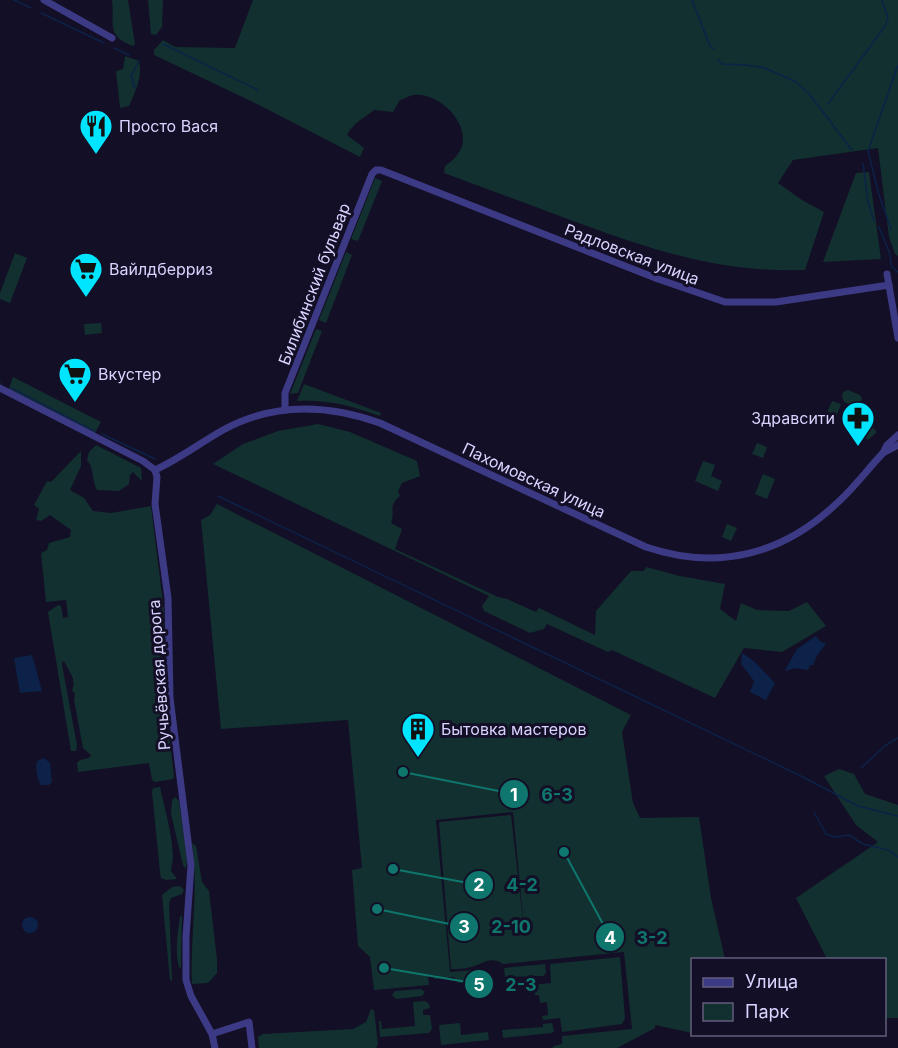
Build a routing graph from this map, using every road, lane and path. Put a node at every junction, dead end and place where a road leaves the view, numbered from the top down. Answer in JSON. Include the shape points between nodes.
{"nodes":[{"id":1,"x":44,"y":0,"type":"edge"},
{"id":2,"x":112,"y":38,"type":"dead end"},
{"id":3,"x":376,"y":170,"type":"joint"},
{"id":4,"x":887,"y":274,"type":"dead end"},
{"id":5,"x":889,"y":285,"type":"junction"},
{"id":6,"x":898,"y":338,"type":"edge"},
{"id":7,"x":0,"y":388,"type":"edge"},
{"id":8,"x":285,"y":409,"type":"junction"},
{"id":9,"x":898,"y":435,"type":"edge"},
{"id":10,"x":898,"y":445,"type":"edge"},
{"id":11,"x":883,"y":453,"type":"junction"},
{"id":12,"x":155,"y":470,"type":"junction"},
{"id":13,"x":212,"y":1034,"type":"junction"},
{"id":14,"x":215,"y":1048,"type":"edge"},
{"id":15,"x":252,"y":1048,"type":"edge"}],
"edges":[{"from":1,"to":2,"type":"street"},
{"from":3,"to":5,"type":"street","name":"Радловская улица","via":[[725,302],[776,302]]},
{"from":3,"to":8,"type":"street","name":"Билибинский бульвар","via":[[289,383]]},
{"from":4,"to":5,"type":"street"},
{"from":5,"to":6,"type":"street"},
{"from":7,"to":12,"type":"street"},
{"from":8,"to":11,"type":"street","name":"Пахомовская улица","via":[[329,409],[372,419],[646,547],[693,558],[752,553],[786,541],[838,503]]},
{"from":8,"to":12,"type":"street","name":"Пахомовская улица","via":[[238,423]]},
{"from":9,"to":11,"type":"street","name":"Пахомовская улица"},
{"from":10,"to":11,"type":"street","name":"Пахомовская улица"},
{"from":12,"to":13,"type":"street","name":"Ручьёвская дорога","via":[[155,504],[168,598],[170,698],[191,865],[186,980]]},
{"from":13,"to":14,"type":"street","name":"Ручьёвская дорога"},
{"from":13,"to":15,"type":"street","via":[[249,1022]]}]}
